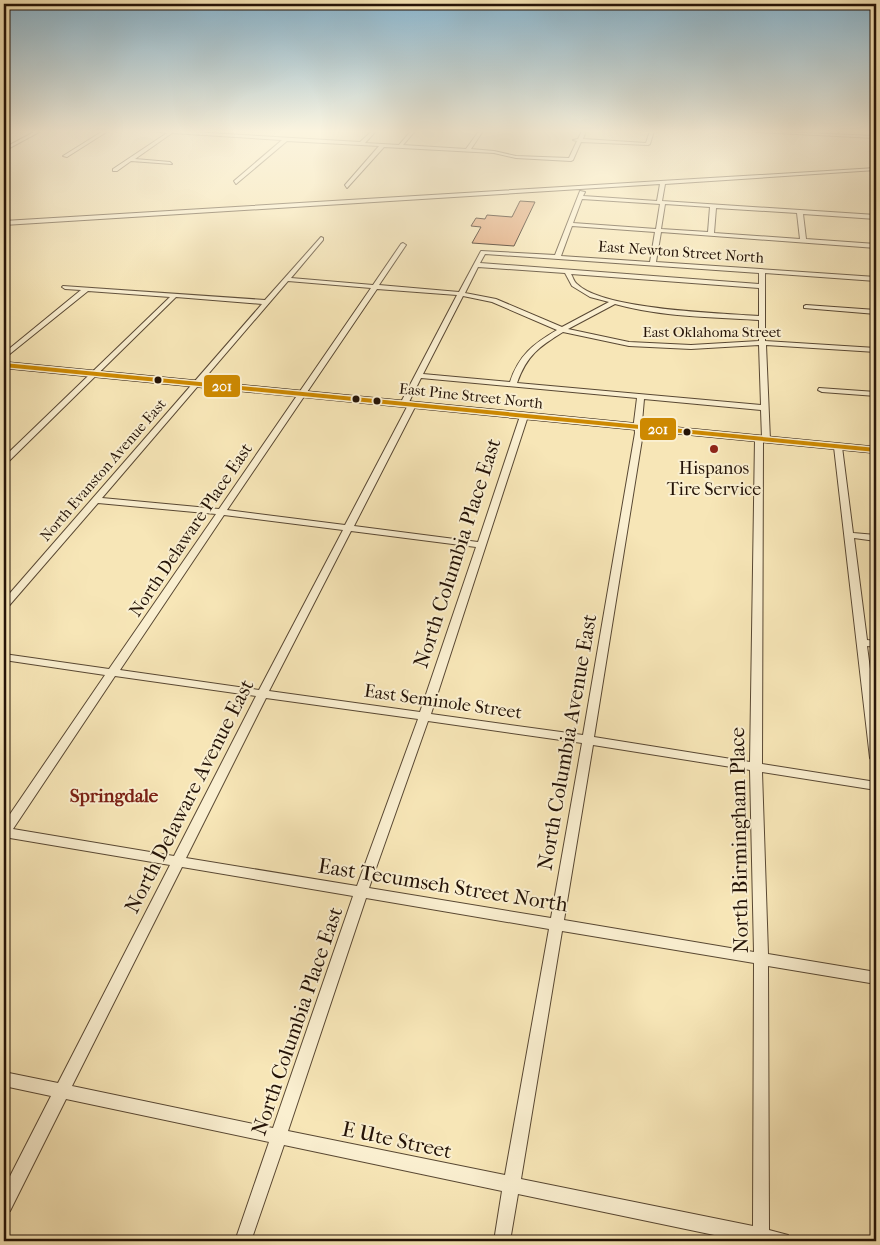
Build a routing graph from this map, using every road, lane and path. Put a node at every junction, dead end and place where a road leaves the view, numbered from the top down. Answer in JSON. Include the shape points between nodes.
{"nodes":[{"id":1,"x":550,"y":189,"type":"edge"},
{"id":2,"x":583,"y":189,"type":"edge"},
{"id":3,"x":662,"y":189,"type":"edge"},
{"id":4,"x":580,"y":197,"type":"junction"},
{"id":5,"x":661,"y":203,"type":"junction"},
{"id":6,"x":713,"y":206,"type":"junction"},
{"id":7,"x":800,"y":212,"type":"junction"},
{"id":8,"x":876,"y":216,"type":"edge"},
{"id":9,"x":4,"y":223,"type":"edge"},
{"id":10,"x":570,"y":224,"type":"junction"},
{"id":11,"x":659,"y":230,"type":"junction"},
{"id":12,"x":711,"y":234,"type":"junction"},
{"id":13,"x":321,"y":238,"type":"dead end"},
{"id":14,"x":803,"y":241,"type":"junction"},
{"id":15,"x":403,"y":245,"type":"dead end"},
{"id":16,"x":876,"y":246,"type":"edge"},
{"id":17,"x":483,"y":252,"type":"joint"},
{"id":18,"x":558,"y":256,"type":"junction"},
{"id":19,"x":653,"y":262,"type":"junction"},
{"id":20,"x":663,"y":263,"type":"junction"},
{"id":21,"x":477,"y":264,"type":"junction"},
{"id":22,"x":567,"y":271,"type":"junction"},
{"id":23,"x":762,"y":271,"type":"junction"},
{"id":24,"x":660,"y":278,"type":"junction"},
{"id":25,"x":876,"y":279,"type":"edge"},
{"id":26,"x":286,"y":280,"type":"junction"},
{"id":27,"x":762,"y":286,"type":"junction"},
{"id":28,"x":65,"y":287,"type":"dead end"},
{"id":29,"x":375,"y":287,"type":"junction"},
{"id":30,"x":86,"y":289,"type":"junction"},
{"id":31,"x":462,"y":294,"type":"junction"},
{"id":32,"x":175,"y":295,"type":"junction"},
{"id":33,"x":266,"y":302,"type":"junction"},
{"id":34,"x":612,"y":303,"type":"junction"},
{"id":35,"x":806,"y":307,"type":"dead end"},
{"id":36,"x":876,"y":312,"type":"edge"},
{"id":37,"x":763,"y":318,"type":"junction"},
{"id":38,"x":563,"y":330,"type":"junction"},
{"id":39,"x":762,"y":343,"type":"junction"},
{"id":40,"x":876,"y":350,"type":"edge"},
{"id":41,"x":4,"y":356,"type":"edge"},
{"id":42,"x":4,"y":365,"type":"edge"},
{"id":43,"x":93,"y":374,"type":"junction"},
{"id":44,"x":419,"y":376,"type":"junction"},
{"id":45,"x":196,"y":384,"type":"junction"},
{"id":46,"x":513,"y":384,"type":"junction"},
{"id":47,"x":822,"y":390,"type":"dead end"},
{"id":48,"x":876,"y":394,"type":"edge"},
{"id":49,"x":301,"y":395,"type":"junction"},
{"id":50,"x":642,"y":396,"type":"junction"},
{"id":51,"x":408,"y":405,"type":"junction"},
{"id":52,"x":765,"y":408,"type":"junction"},
{"id":53,"x":524,"y":416,"type":"junction"},
{"id":54,"x":638,"y":427,"type":"junction"},
{"id":55,"x":762,"y":439,"type":"junction"},
{"id":56,"x":838,"y":447,"type":"junction"},
{"id":57,"x":876,"y":450,"type":"edge"},
{"id":58,"x":4,"y":461,"type":"edge"},
{"id":59,"x":96,"y":500,"type":"junction"},
{"id":60,"x":222,"y":512,"type":"junction"},
{"id":61,"x":348,"y":529,"type":"junction"},
{"id":62,"x":849,"y":535,"type":"junction"},
{"id":63,"x":876,"y":538,"type":"edge"},
{"id":64,"x":480,"y":544,"type":"junction"},
{"id":65,"x":4,"y":606,"type":"edge"},
{"id":66,"x":861,"y":642,"type":"junction"},
{"id":67,"x":876,"y":644,"type":"edge"},
{"id":68,"x":4,"y":657,"type":"edge"},
{"id":69,"x":113,"y":673,"type":"junction"},
{"id":70,"x":263,"y":693,"type":"junction"},
{"id":71,"x":424,"y":717,"type":"junction"},
{"id":72,"x":588,"y":740,"type":"junction"},
{"id":73,"x":876,"y":758,"type":"edge"},
{"id":74,"x":756,"y":768,"type":"junction"},
{"id":75,"x":876,"y":786,"type":"edge"},
{"id":76,"x":4,"y":832,"type":"edge"},
{"id":77,"x":179,"y":862,"type":"junction"},
{"id":78,"x":361,"y":892,"type":"junction"},
{"id":79,"x":555,"y":924,"type":"junction"},
{"id":80,"x":761,"y":960,"type":"junction"},
{"id":81,"x":876,"y":978,"type":"edge"},
{"id":82,"x":4,"y":1079,"type":"edge"},
{"id":83,"x":61,"y":1092,"type":"junction"},
{"id":84,"x":278,"y":1137,"type":"junction"},
{"id":85,"x":511,"y":1184,"type":"junction"},
{"id":86,"x":4,"y":1205,"type":"edge"},
{"id":87,"x":761,"y":1239,"type":"edge"},
{"id":88,"x":243,"y":1241,"type":"edge"},
{"id":89,"x":502,"y":1241,"type":"edge"},
{"id":90,"x":782,"y":1241,"type":"edge"}],
"edges":[{"from":1,"to":9,"type":"street"},
{"from":2,"to":4,"type":"street"},
{"from":3,"to":5,"type":"street"},
{"from":4,"to":5,"type":"street"},
{"from":4,"to":10,"type":"street"},
{"from":5,"to":6,"type":"street"},
{"from":5,"to":11,"type":"street"},
{"from":6,"to":7,"type":"street"},
{"from":6,"to":12,"type":"street"},
{"from":7,"to":8,"type":"street"},
{"from":7,"to":14,"type":"street"},
{"from":10,"to":11,"type":"street"},
{"from":10,"to":18,"type":"street"},
{"from":11,"to":12,"type":"street"},
{"from":11,"to":19,"type":"street"},
{"from":12,"to":14,"type":"street"},
{"from":13,"to":26,"type":"street","name":"North Evanston Avenue East"},
{"from":14,"to":16,"type":"street"},
{"from":15,"to":29,"type":"street","name":"North Delaware Place East"},
{"from":17,"to":18,"type":"street","name":"East Newton Street North"},
{"from":17,"to":21,"type":"street","name":"North Delaware Avenue East"},
{"from":18,"to":19,"type":"street","name":"East Newton Street North"},
{"from":19,"to":20,"type":"street","name":"East Newton Street North"},
{"from":20,"to":23,"type":"street","name":"East Newton Street North"},
{"from":20,"to":24,"type":"street"},
{"from":21,"to":22,"type":"street"},
{"from":21,"to":31,"type":"street","name":"North Delaware Avenue East"},
{"from":22,"to":24,"type":"street"},
{"from":22,"to":34,"type":"street","via":[[567,277],[575,287]]},
{"from":23,"to":25,"type":"street","name":"East Newton Street North"},
{"from":23,"to":27,"type":"street","name":"North Birmingham Place"},
{"from":24,"to":27,"type":"street"},
{"from":26,"to":29,"type":"street","name":"East Oklahoma Street"},
{"from":26,"to":33,"type":"street","name":"North Evanston Avenue East"},
{"from":27,"to":37,"type":"street","name":"North Birmingham Place"},
{"from":28,"to":30,"type":"street"},
{"from":29,"to":31,"type":"street","name":"East Oklahoma Street"},
{"from":29,"to":49,"type":"street","name":"North Delaware Place East"},
{"from":30,"to":32,"type":"street"},
{"from":30,"to":41,"type":"street"},
{"from":31,"to":38,"type":"street","name":"East Oklahoma Street","via":[[494,300]]},
{"from":31,"to":44,"type":"street","name":"North Delaware Avenue East"},
{"from":32,"to":33,"type":"street"},
{"from":32,"to":43,"type":"street"},
{"from":33,"to":45,"type":"street","name":"North Evanston Avenue East"},
{"from":34,"to":37,"type":"street"},
{"from":34,"to":38,"type":"street"},
{"from":35,"to":36,"type":"street"},
{"from":37,"to":39,"type":"street","name":"North Birmingham Place"},
{"from":38,"to":39,"type":"street","name":"East Oklahoma Street","via":[[629,344],[692,347]]},
{"from":38,"to":46,"type":"street","via":[[528,355]]},
{"from":39,"to":40,"type":"street","name":"East Oklahoma Street"},
{"from":39,"to":52,"type":"street","name":"North Birmingham Place"},
{"from":42,"to":43,"type":"main road","name":"East Pine Street North"},
{"from":43,"to":45,"type":"main road","name":"East Pine Street North"},
{"from":43,"to":58,"type":"street"},
{"from":44,"to":46,"type":"street"},
{"from":44,"to":51,"type":"street","name":"North Delaware Avenue East"},
{"from":45,"to":49,"type":"main road","name":"East Pine Street North"},
{"from":45,"to":59,"type":"street","name":"North Evanston Avenue East"},
{"from":46,"to":50,"type":"street"},
{"from":47,"to":48,"type":"street"},
{"from":49,"to":51,"type":"main road","name":"East Pine Street North"},
{"from":49,"to":60,"type":"street","name":"North Delaware Place East"},
{"from":50,"to":52,"type":"street"},
{"from":50,"to":54,"type":"street","name":"North Columbia Avenue East"},
{"from":51,"to":53,"type":"main road","name":"East Pine Street North"},
{"from":51,"to":61,"type":"street","name":"North Delaware Avenue East"},
{"from":52,"to":55,"type":"street","name":"North Birmingham Place"},
{"from":53,"to":54,"type":"main road","name":"East Pine Street North"},
{"from":53,"to":64,"type":"street","name":"North Columbia Place East"},
{"from":54,"to":55,"type":"main road","name":"East Pine Street North"},
{"from":54,"to":72,"type":"street","name":"North Columbia Avenue East"},
{"from":55,"to":56,"type":"main road","name":"East Pine Street North"},
{"from":55,"to":74,"type":"street","name":"North Birmingham Place"},
{"from":56,"to":57,"type":"main road","name":"East Pine Street North"},
{"from":56,"to":62,"type":"street"},
{"from":59,"to":60,"type":"street"},
{"from":59,"to":65,"type":"street","name":"North Evanston Avenue East"},
{"from":60,"to":61,"type":"street"},
{"from":60,"to":69,"type":"street","name":"North Delaware Place East"},
{"from":61,"to":64,"type":"street"},
{"from":61,"to":70,"type":"street","name":"North Delaware Avenue East"},
{"from":62,"to":63,"type":"street"},
{"from":62,"to":66,"type":"street"},
{"from":64,"to":71,"type":"street","name":"North Columbia Place East"},
{"from":66,"to":67,"type":"street"},
{"from":66,"to":73,"type":"street"},
{"from":68,"to":69,"type":"street","name":"East Seminole Street"},
{"from":69,"to":70,"type":"street","name":"East Seminole Street"},
{"from":69,"to":76,"type":"street","name":"North Delaware Place East"},
{"from":70,"to":71,"type":"street","name":"East Seminole Street"},
{"from":70,"to":77,"type":"street","name":"North Delaware Avenue East"},
{"from":71,"to":72,"type":"street","name":"East Seminole Street"},
{"from":71,"to":78,"type":"street","name":"North Columbia Place East"},
{"from":72,"to":74,"type":"street","name":"East Seminole Street"},
{"from":72,"to":79,"type":"street","name":"North Columbia Avenue East"},
{"from":74,"to":75,"type":"street","name":"East Seminole Street"},
{"from":74,"to":80,"type":"street","name":"North Birmingham Place"},
{"from":76,"to":77,"type":"street","name":"East Tecumseh Street North"},
{"from":77,"to":78,"type":"street","name":"East Tecumseh Street North"},
{"from":77,"to":83,"type":"street","name":"North Delaware Avenue East"},
{"from":78,"to":79,"type":"street","name":"East Tecumseh Street North"},
{"from":78,"to":84,"type":"street","name":"North Columbia Place East"},
{"from":79,"to":80,"type":"street","name":"East Tecumseh Street North"},
{"from":79,"to":85,"type":"street","name":"North Columbia Avenue East"},
{"from":80,"to":81,"type":"street","name":"East Tecumseh Street North"},
{"from":80,"to":87,"type":"street","name":"North Birmingham Place"},
{"from":82,"to":83,"type":"street","name":"E Ute Street"},
{"from":83,"to":84,"type":"street","name":"E Ute Street"},
{"from":83,"to":86,"type":"street","name":"North Delaware Avenue East"},
{"from":84,"to":85,"type":"street","name":"E Ute Street"},
{"from":84,"to":88,"type":"street","name":"North Columbia Place East"},
{"from":85,"to":87,"type":"street","name":"E Ute Street"},
{"from":85,"to":89,"type":"street","name":"North Columbia Avenue East"},
{"from":87,"to":90,"type":"street","name":"E Ute Street"}]}
